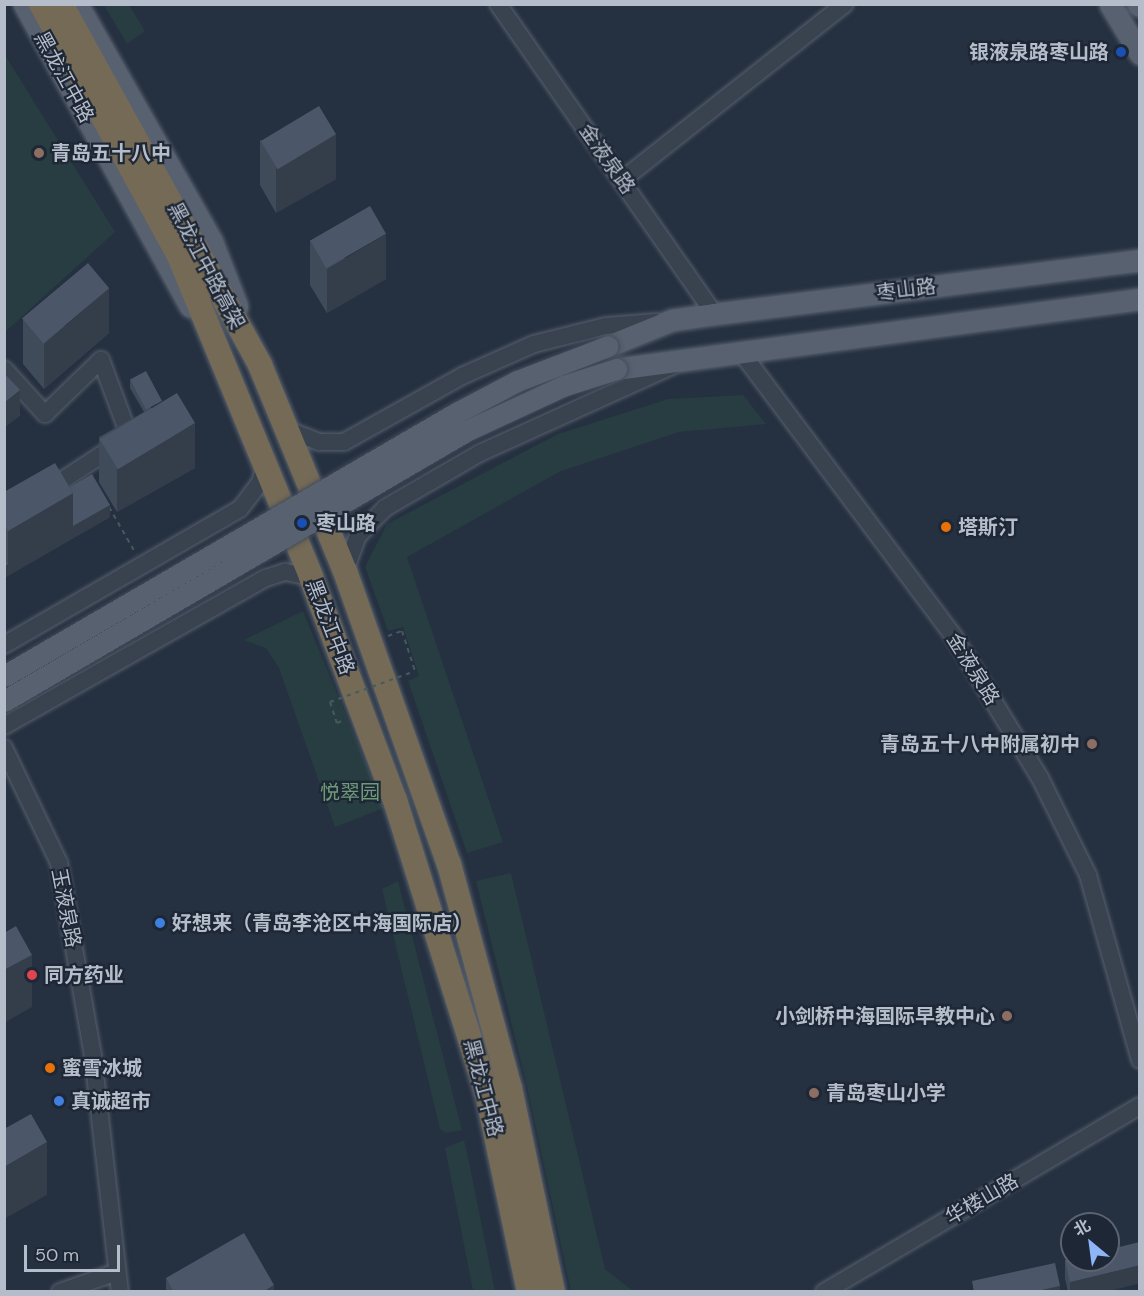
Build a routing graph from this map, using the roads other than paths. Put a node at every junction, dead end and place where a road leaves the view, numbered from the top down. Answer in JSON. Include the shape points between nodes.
{"nodes":[{"id":1,"x":24,"y":4,"type":"edge"},
{"id":2,"x":41,"y":4,"type":"edge"},
{"id":3,"x":61,"y":4,"type":"edge"},
{"id":4,"x":77,"y":4,"type":"edge"},
{"id":5,"x":498,"y":4,"type":"edge"},
{"id":6,"x":845,"y":4,"type":"edge"},
{"id":7,"x":1110,"y":4,"type":"edge"},
{"id":8,"x":1140,"y":54,"type":"edge"},
{"id":9,"x":145,"y":171,"type":"junction"},
{"id":10,"x":622,"y":180,"type":"junction"},
{"id":11,"x":1140,"y":260,"type":"edge"},
{"id":12,"x":1140,"y":298,"type":"edge"},
{"id":13,"x":714,"y":314,"type":"junction"},
{"id":14,"x":672,"y":320,"type":"junction"},
{"id":15,"x":741,"y":352,"type":"junction"},
{"id":16,"x":685,"y":360,"type":"junction"},
{"id":17,"x":260,"y":365,"type":"junction"},
{"id":18,"x":4,"y":369,"type":"edge"},
{"id":19,"x":231,"y":377,"type":"junction"},
{"id":20,"x":288,"y":430,"type":"junction"},
{"id":21,"x":266,"y":462,"type":"junction"},
{"id":22,"x":32,"y":500,"type":"edge"},
{"id":23,"x":345,"y":571,"type":"junction"},
{"id":24,"x":311,"y":578,"type":"junction"},
{"id":25,"x":4,"y":645,"type":"edge"},
{"id":26,"x":4,"y":676,"type":"edge"},
{"id":27,"x":4,"y":700,"type":"edge"},
{"id":28,"x":4,"y":726,"type":"edge"},
{"id":29,"x":4,"y":748,"type":"edge"},
{"id":30,"x":1140,"y":1060,"type":"edge"},
{"id":31,"x":1140,"y":1106,"type":"edge"},
{"id":32,"x":117,"y":1272,"type":"junction"},
{"id":33,"x":60,"y":1292,"type":"edge"},
{"id":34,"x":120,"y":1292,"type":"edge"},
{"id":35,"x":528,"y":1292,"type":"edge"},
{"id":36,"x":553,"y":1292,"type":"edge"},
{"id":37,"x":824,"y":1292,"type":"edge"}],
"edges":[{"from":1,"to":19,"type":"main road","name":"黑龙江中路"},
{"from":2,"to":9,"type":"highway","name":"黑龙江中路"},
{"from":3,"to":9,"type":"highway","name":"黑龙江中路"},
{"from":4,"to":17,"type":"main road","name":"黑龙江中路","via":[[212,242]]},
{"from":5,"to":10,"type":"street","name":"金液泉路"},
{"from":6,"to":10,"type":"street"},
{"from":7,"to":8,"type":"main road"},
{"from":9,"to":17,"type":"highway","name":"黑龙江中路高架"},
{"from":9,"to":19,"type":"highway","name":"黑龙江中路高架"},
{"from":10,"to":13,"type":"street","name":"金液泉路"},
{"from":11,"to":13,"type":"main road","name":"枣山路"},
{"from":12,"to":15,"type":"main road","name":"枣山路"},
{"from":13,"to":14,"type":"main road","name":"枣山路"},
{"from":14,"to":20,"type":"street","name":"枣山路","via":[[606,326],[534,344],[462,376],[344,442],[320,442]]},
{"from":14,"to":26,"type":"main road","name":"枣山路","bridge":true,"via":[[526,377],[458,412]]},
{"from":15,"to":16,"type":"main road","name":"枣山路"},
{"from":15,"to":30,"type":"street","name":"金液泉路","via":[[953,635],[1040,778],[1088,875]]},
{"from":16,"to":23,"type":"street","name":"枣山路","via":[[480,453],[385,508],[358,536]]},
{"from":16,"to":27,"type":"main road","name":"枣山路","bridge":true,"via":[[616,369],[553,390],[466,431]]},
{"from":17,"to":20,"type":"highway","name":"黑龙江中路"},
{"from":18,"to":22,"type":"street","via":[[45,414],[101,360],[127,430],[121,442]]},
{"from":19,"to":21,"type":"highway","name":"黑龙江中路"},
{"from":20,"to":23,"type":"highway","name":"黑龙江中路"},
{"from":21,"to":24,"type":"highway","name":"黑龙江中路"},
{"from":21,"to":25,"type":"street","via":[[260,482],[240,509]]},
{"from":23,"to":36,"type":"highway","name":"黑龙江中路","via":[[452,875],[510,1088]]},
{"from":24,"to":28,"type":"street","via":[[285,572],[266,578]]},
{"from":24,"to":35,"type":"highway","name":"黑龙江中路","via":[[395,800],[487,1093]]},
{"from":29,"to":32,"type":"street","name":"玉液泉路","via":[[59,863],[93,1056]]},
{"from":31,"to":37,"type":"street","name":"华楼山路"},
{"from":32,"to":33,"type":"street"},
{"from":32,"to":34,"type":"street","name":"玉液泉路"}]}
